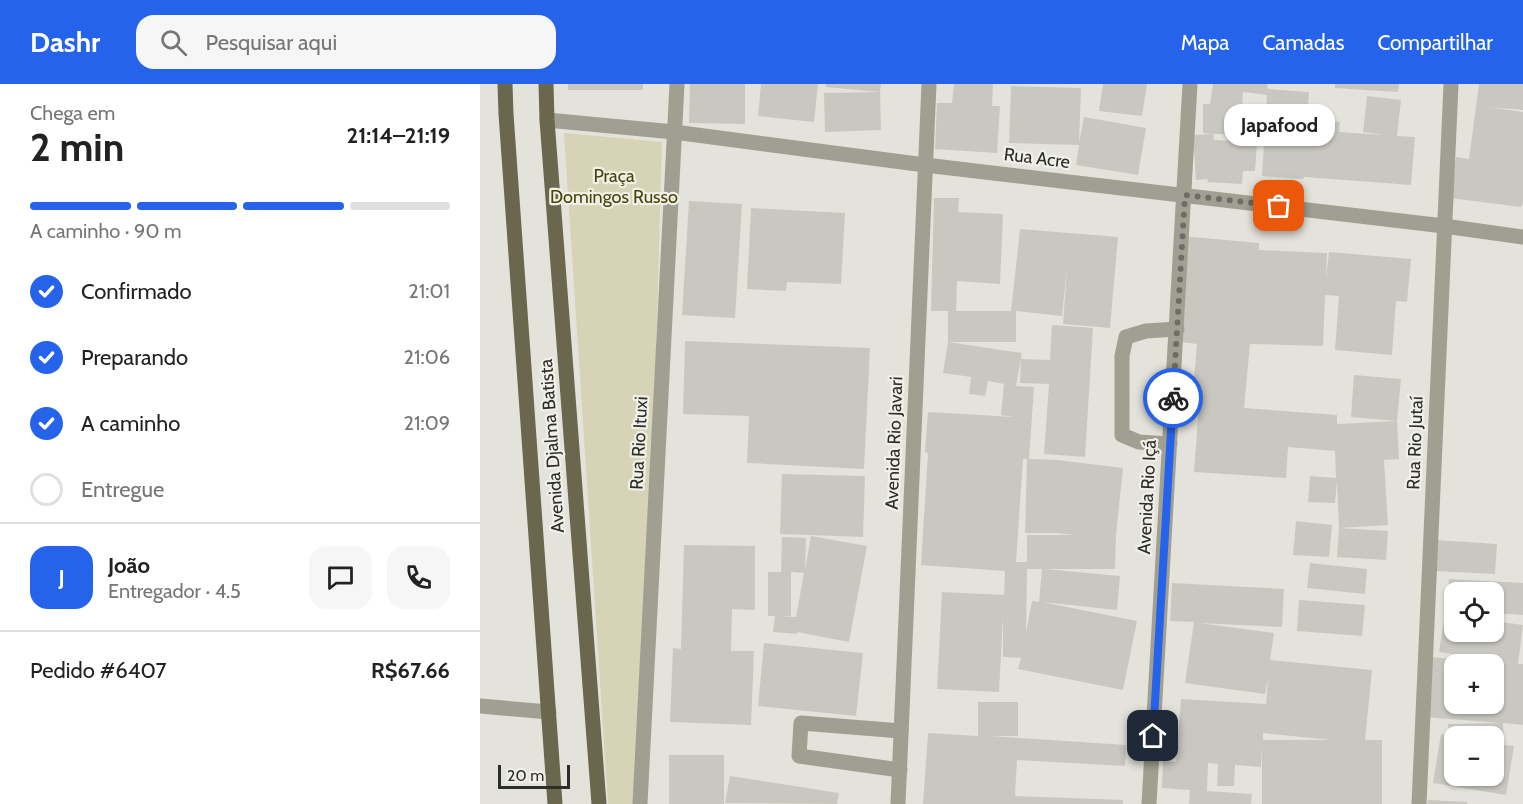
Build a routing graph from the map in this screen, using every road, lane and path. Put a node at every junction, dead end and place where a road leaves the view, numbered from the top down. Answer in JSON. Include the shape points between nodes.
{"nodes":[{"id":1,"x":505,"y":84,"type":"edge"},
{"id":2,"x":546,"y":84,"type":"edge"},
{"id":3,"x":677,"y":84,"type":"edge"},
{"id":4,"x":929,"y":84,"type":"edge"},
{"id":5,"x":1190,"y":84,"type":"edge"},
{"id":6,"x":1450,"y":84,"type":"edge"},
{"id":7,"x":547,"y":120,"type":"junction"},
{"id":8,"x":674,"y":132,"type":"junction"},
{"id":9,"x":925,"y":165,"type":"junction"},
{"id":10,"x":1185,"y":195,"type":"junction"},
{"id":11,"x":1444,"y":226,"type":"junction"},
{"id":12,"x":1523,"y":237,"type":"edge"},
{"id":13,"x":1177,"y":330,"type":"junction"},
{"id":14,"x":1170,"y":444,"type":"junction"},
{"id":15,"x":480,"y":706,"type":"edge"},
{"id":16,"x":549,"y":712,"type":"junction"},
{"id":17,"x":902,"y":731,"type":"junction"},
{"id":18,"x":900,"y":770,"type":"junction"},
{"id":19,"x":555,"y":804,"type":"edge"},
{"id":20,"x":599,"y":804,"type":"edge"},
{"id":21,"x":640,"y":804,"type":"edge"},
{"id":22,"x":898,"y":804,"type":"edge"},
{"id":23,"x":1149,"y":804,"type":"edge"},
{"id":24,"x":1419,"y":804,"type":"edge"}],
"edges":[{"from":1,"to":16,"type":"main road","name":"Avenida Djalma Batista"},
{"from":2,"to":7,"type":"main road","name":"Avenida Djalma Batista"},
{"from":3,"to":8,"type":"street","name":"Rua Rio Ituxi"},
{"from":4,"to":9,"type":"street","name":"Avenida Rio Javari"},
{"from":5,"to":10,"type":"street","name":"Avenida Rio Içá"},
{"from":6,"to":11,"type":"street","name":"Rua Rio Jutaí"},
{"from":7,"to":8,"type":"street","name":"Rua Acre"},
{"from":7,"to":20,"type":"main road","name":"Avenida Djalma Batista"},
{"from":8,"to":9,"type":"street","name":"Rua Acre"},
{"from":8,"to":21,"type":"street","name":"Rua Rio Ituxi"},
{"from":9,"to":10,"type":"street","name":"Rua Acre"},
{"from":9,"to":17,"type":"street","name":"Avenida Rio Javari"},
{"from":10,"to":11,"type":"street","name":"Rua Acre"},
{"from":10,"to":13,"type":"street","name":"Avenida Rio Içá"},
{"from":11,"to":12,"type":"street","name":"Rua Acre"},
{"from":11,"to":24,"type":"street","name":"Rua Rio Jutaí"},
{"from":13,"to":14,"type":"street","name":"Avenida Rio Içá"},
{"from":13,"to":14,"type":"street","via":[[1146,331],[1126,337],[1122,356],[1122,435],[1139,442]]},
{"from":14,"to":23,"type":"street","name":"Avenida Rio Içá"},
{"from":15,"to":16,"type":"street"},
{"from":16,"to":19,"type":"main road","name":"Avenida Djalma Batista"},
{"from":17,"to":18,"type":"street","name":"Avenida Rio Javari"},
{"from":17,"to":18,"type":"street","via":[[801,723],[799,756]]},
{"from":18,"to":22,"type":"street","name":"Avenida Rio Javari"}]}
